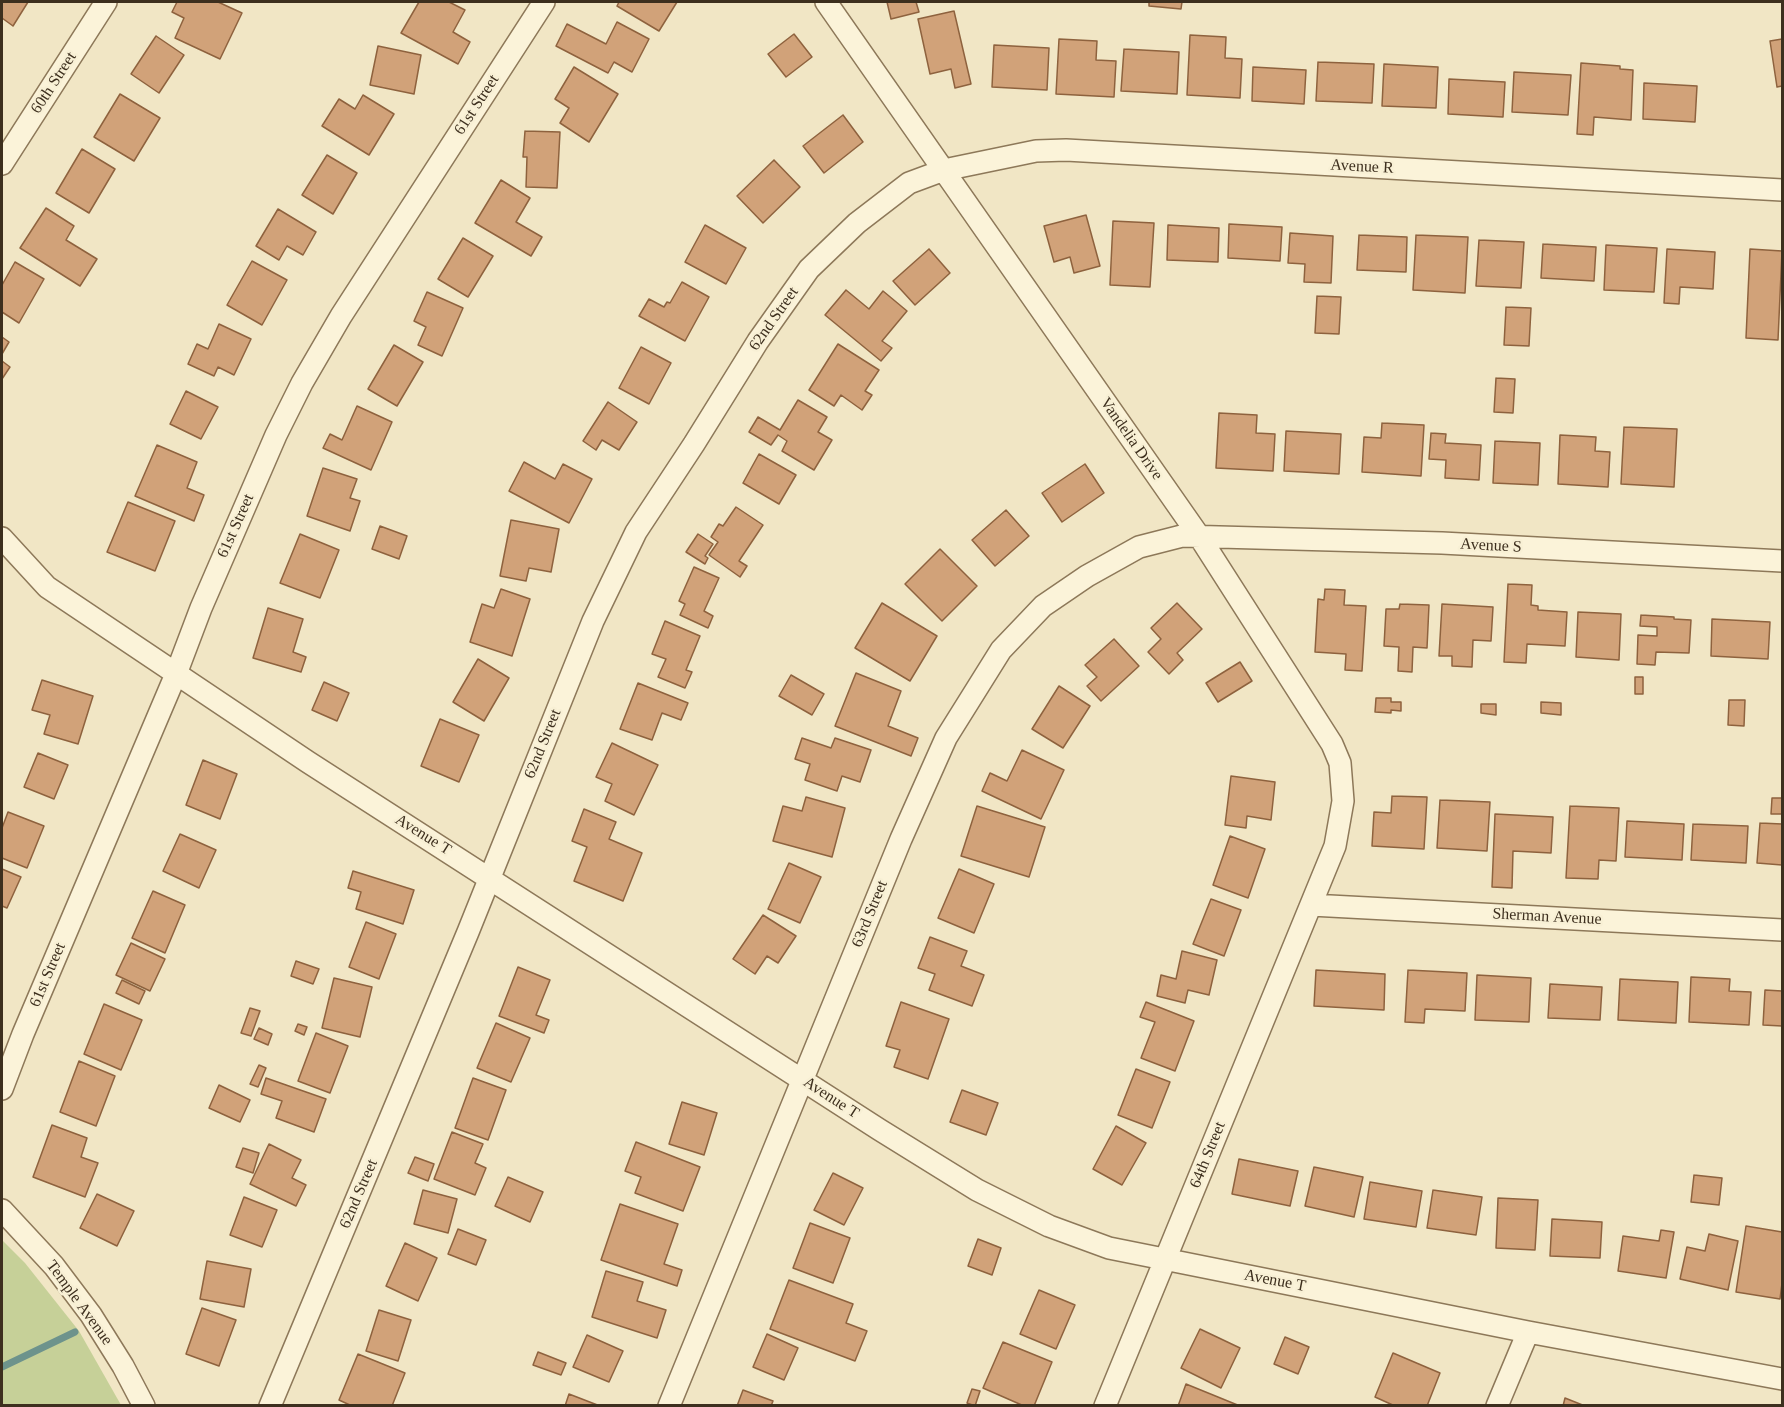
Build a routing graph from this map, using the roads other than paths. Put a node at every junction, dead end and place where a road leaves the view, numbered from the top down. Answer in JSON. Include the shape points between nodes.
{"nodes":[{"id":1,"x":106,"y":2,"type":"edge"},
{"id":2,"x":544,"y":2,"type":"edge"},
{"id":3,"x":826,"y":2,"type":"edge"},
{"id":4,"x":2,"y":164,"type":"edge"},
{"id":5,"x":944,"y":170,"type":"junction"},
{"id":6,"x":1782,"y":190,"type":"edge"},
{"id":7,"x":1199,"y":536,"type":"junction"},
{"id":8,"x":2,"y":538,"type":"edge"},
{"id":9,"x":1782,"y":561,"type":"edge"},
{"id":10,"x":176,"y":674,"type":"junction"},
{"id":11,"x":490,"y":878,"type":"junction"},
{"id":12,"x":1311,"y":905,"type":"junction"},
{"id":13,"x":1782,"y":930,"type":"edge"},
{"id":14,"x":802,"y":1080,"type":"junction"},
{"id":15,"x":2,"y":1089,"type":"edge"},
{"id":16,"x":2,"y":1210,"type":"edge"},
{"id":17,"x":1166,"y":1259,"type":"junction"},
{"id":18,"x":1528,"y":1332,"type":"junction"},
{"id":19,"x":1782,"y":1379,"type":"edge"},
{"id":20,"x":144,"y":1406,"type":"edge"},
{"id":21,"x":270,"y":1406,"type":"edge"},
{"id":22,"x":669,"y":1406,"type":"edge"},
{"id":23,"x":1105,"y":1406,"type":"edge"},
{"id":24,"x":1497,"y":1406,"type":"edge"}],
"edges":[{"from":1,"to":4,"type":"street","name":"60th Street"},
{"from":2,"to":10,"type":"street","name":"61st Street","via":[[340,316],[302,383],[210,586]]},
{"from":3,"to":5,"type":"street","name":"Vandelia Drive"},
{"from":5,"to":6,"type":"street","name":"Avenue R","via":[[1036,151],[1066,150]]},
{"from":5,"to":7,"type":"street","name":"Vandelia Drive"},
{"from":5,"to":11,"type":"street","name":"62nd Street","via":[[909,183],[857,223],[809,269],[758,341],[632,542],[593,621]]},
{"from":7,"to":9,"type":"street","name":"Avenue S","via":[[1442,543]]},
{"from":7,"to":12,"type":"street","name":"Vandelia Drive","via":[[1332,744],[1340,763],[1343,801],[1335,846]]},
{"from":7,"to":14,"type":"street","name":"63rd Street","via":[[1182,536],[1138,547],[1097,570],[1043,606],[1001,650],[946,738]]},
{"from":8,"to":10,"type":"street","name":"Avenue T","via":[[47,587]]},
{"from":10,"to":11,"type":"street","name":"Avenue T"},
{"from":10,"to":15,"type":"street","name":"61st Street"},
{"from":11,"to":14,"type":"street","name":"Avenue T"},
{"from":11,"to":21,"type":"street","name":"62nd Street"},
{"from":12,"to":13,"type":"street","name":"Sherman Avenue"},
{"from":12,"to":17,"type":"street","name":"64th Street"},
{"from":14,"to":17,"type":"street","name":"Avenue T","via":[[977,1190],[1049,1226],[1109,1248]]},
{"from":14,"to":22,"type":"street","name":"63rd Street"},
{"from":16,"to":20,"type":"street","name":"Temple Avenue","via":[[54,1266],[91,1315]]},
{"from":17,"to":18,"type":"street","name":"Avenue T"},
{"from":17,"to":23,"type":"street","name":"64th Street"},
{"from":18,"to":19,"type":"street","name":"Avenue T"},
{"from":18,"to":24,"type":"street"}]}
